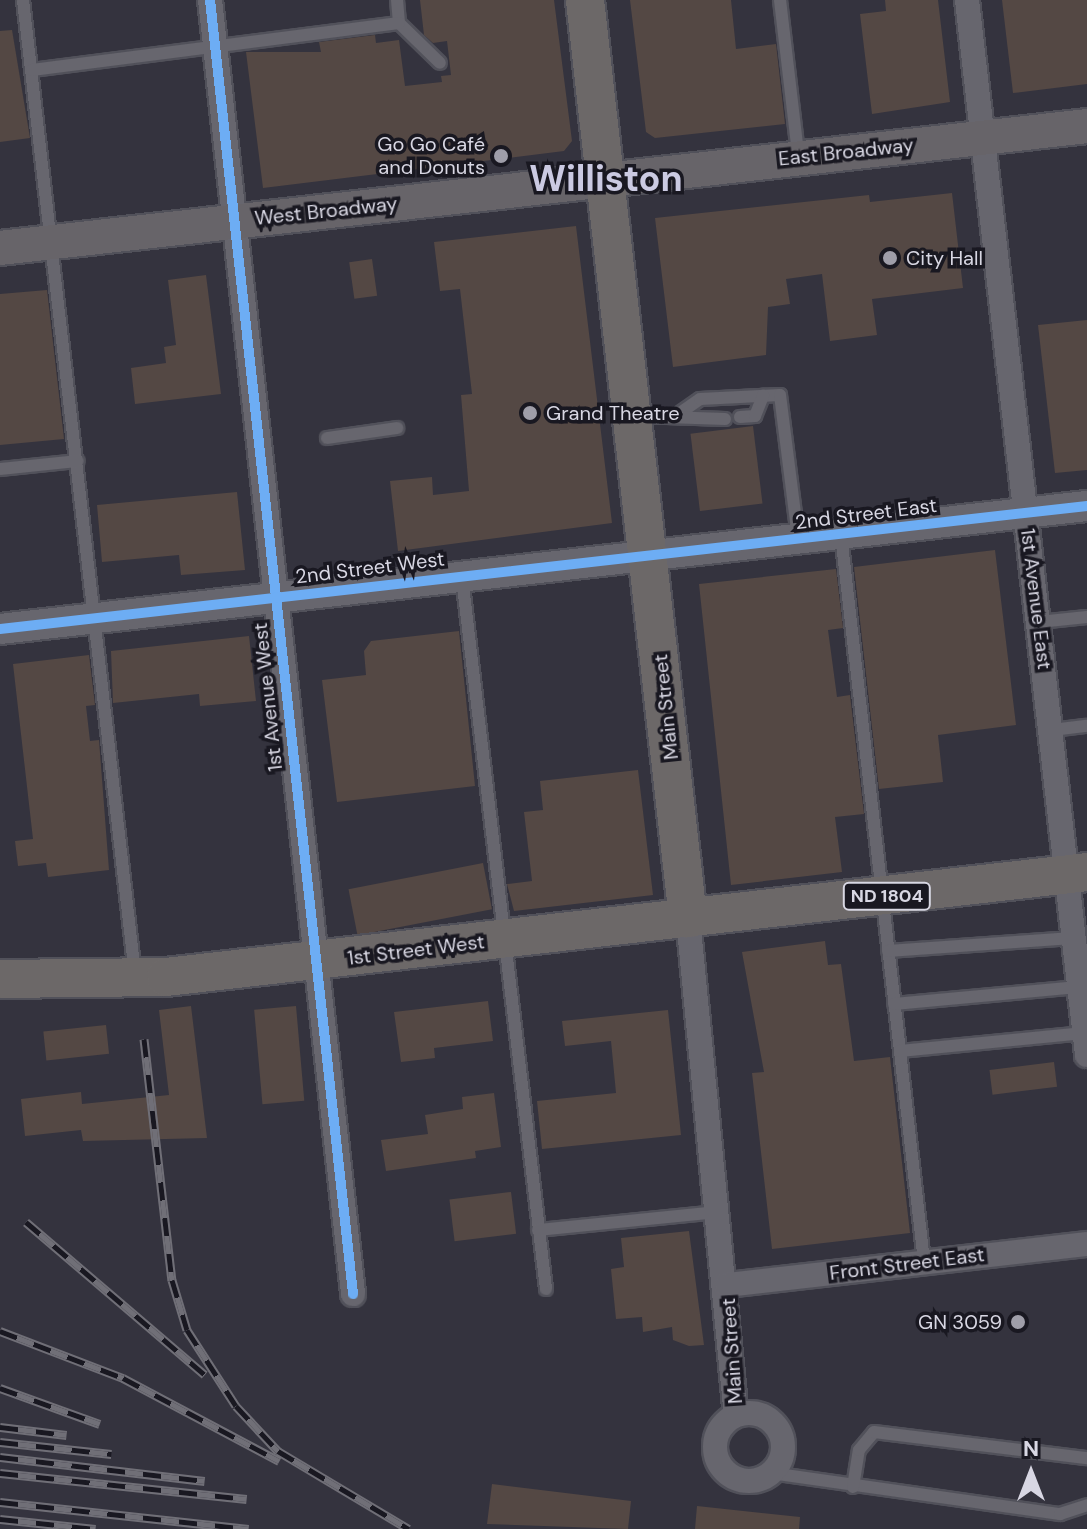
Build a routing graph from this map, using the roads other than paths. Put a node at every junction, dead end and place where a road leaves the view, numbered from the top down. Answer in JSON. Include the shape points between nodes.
{"nodes":[{"id":1,"x":23,"y":0,"type":"edge"},
{"id":2,"x":210,"y":0,"type":"edge"},
{"id":3,"x":397,"y":0,"type":"edge"},
{"id":4,"x":585,"y":0,"type":"edge"},
{"id":5,"x":780,"y":0,"type":"edge"},
{"id":6,"x":967,"y":0,"type":"edge"},
{"id":7,"x":399,"y":23,"type":"junction"},
{"id":8,"x":216,"y":49,"type":"junction"},
{"id":9,"x":440,"y":63,"type":"dead end"},
{"id":10,"x":32,"y":70,"type":"junction"},
{"id":11,"x":1087,"y":126,"type":"edge"},
{"id":12,"x":983,"y":137,"type":"junction"},
{"id":13,"x":798,"y":158,"type":"junction"},
{"id":14,"x":605,"y":180,"type":"junction"},
{"id":15,"x":234,"y":221,"type":"junction"},
{"id":16,"x":54,"y":242,"type":"junction"},
{"id":17,"x":0,"y":248,"type":"edge"},
{"id":18,"x":763,"y":396,"type":"junction"},
{"id":19,"x":680,"y":413,"type":"junction"},
{"id":20,"x":630,"y":416,"type":"junction"},
{"id":21,"x":740,"y":417,"type":"dead end"},
{"id":22,"x":725,"y":419,"type":"dead end"},
{"id":23,"x":397,"y":428,"type":"dead end"},
{"id":24,"x":327,"y":438,"type":"dead end"},
{"id":25,"x":78,"y":461,"type":"junction"},
{"id":26,"x":0,"y":469,"type":"edge"},
{"id":27,"x":1087,"y":506,"type":"edge"},
{"id":28,"x":1025,"y":513,"type":"junction"},
{"id":29,"x":841,"y":535,"type":"junction"},
{"id":30,"x":799,"y":540,"type":"junction"},
{"id":31,"x":650,"y":556,"type":"junction"},
{"id":32,"x":462,"y":576,"type":"junction"},
{"id":33,"x":275,"y":597,"type":"junction"},
{"id":34,"x":1087,"y":617,"type":"edge"},
{"id":35,"x":96,"y":618,"type":"junction"},
{"id":36,"x":1039,"y":622,"type":"junction"},
{"id":37,"x":0,"y":629,"type":"edge"},
{"id":38,"x":1087,"y":726,"type":"edge"},
{"id":39,"x":1052,"y":730,"type":"junction"},
{"id":40,"x":1076,"y":873,"type":"edge"},
{"id":41,"x":882,"y":896,"type":"junction"},
{"id":42,"x":688,"y":918,"type":"junction"},
{"id":43,"x":1073,"y":938,"type":"junction"},
{"id":44,"x":502,"y":940,"type":"junction"},
{"id":45,"x":888,"y":951,"type":"junction"},
{"id":46,"x":314,"y":962,"type":"junction"},
{"id":47,"x":0,"y":979,"type":"edge"},
{"id":48,"x":135,"y":979,"type":"junction"},
{"id":49,"x":1078,"y":987,"type":"junction"},
{"id":50,"x":894,"y":1004,"type":"junction"},
{"id":51,"x":1086,"y":1044,"type":"edge"},
{"id":52,"x":900,"y":1051,"type":"junction"},
{"id":53,"x":719,"y":1212,"type":"junction"},
{"id":54,"x":538,"y":1230,"type":"junction"},
{"id":55,"x":1087,"y":1244,"type":"edge"},
{"id":56,"x":924,"y":1261,"type":"junction"},
{"id":57,"x":727,"y":1285,"type":"junction"},
{"id":58,"x":546,"y":1289,"type":"dead end"},
{"id":59,"x":353,"y":1294,"type":"dead end"},
{"id":60,"x":736,"y":1415,"type":"junction"},
{"id":61,"x":1087,"y":1458,"type":"edge"},
{"id":62,"x":771,"y":1473,"type":"junction"},
{"id":63,"x":853,"y":1487,"type":"junction"},
{"id":64,"x":1087,"y":1505,"type":"edge"}],
"edges":[{"from":1,"to":10,"type":"lane"},
{"from":2,"to":8,"type":"street","name":"1st Avenue West"},
{"from":3,"to":7,"type":"lane"},
{"from":4,"to":14,"type":"main road","name":"Main Street"},
{"from":5,"to":13,"type":"lane"},
{"from":6,"to":12,"type":"street","name":"1st Avenue East"},
{"from":7,"to":8,"type":"lane"},
{"from":7,"to":9,"type":"lane"},
{"from":8,"to":10,"type":"lane"},
{"from":8,"to":15,"type":"street","name":"1st Avenue West"},
{"from":10,"to":16,"type":"lane"},
{"from":11,"to":12,"type":"main road","name":"East Broadway"},
{"from":12,"to":13,"type":"main road","name":"East Broadway"},
{"from":12,"to":28,"type":"street","name":"1st Avenue East"},
{"from":13,"to":14,"type":"main road","name":"East Broadway"},
{"from":14,"to":15,"type":"main road","name":"West Broadway"},
{"from":14,"to":20,"type":"main road","name":"Main Street"},
{"from":15,"to":16,"type":"main road","name":"West Broadway"},
{"from":15,"to":33,"type":"street","name":"1st Avenue West"},
{"from":16,"to":17,"type":"main road","name":"West Broadway"},
{"from":16,"to":25,"type":"lane"},
{"from":18,"to":19,"type":"lane","via":[[700,399]]},
{"from":18,"to":21,"type":"lane","via":[[755,416]]},
{"from":18,"to":30,"type":"lane","via":[[780,395]]},
{"from":19,"to":20,"type":"lane"},
{"from":19,"to":22,"type":"lane","via":[[702,420]]},
{"from":20,"to":31,"type":"main road","name":"Main Street"},
{"from":23,"to":24,"type":"lane"},
{"from":25,"to":26,"type":"lane"},
{"from":25,"to":35,"type":"lane"},
{"from":27,"to":28,"type":"street","name":"2nd Street East"},
{"from":28,"to":29,"type":"street","name":"2nd Street East"},
{"from":28,"to":36,"type":"street","name":"1st Avenue East"},
{"from":29,"to":30,"type":"street","name":"2nd Street East"},
{"from":29,"to":41,"type":"lane"},
{"from":30,"to":31,"type":"street","name":"2nd Street East"},
{"from":31,"to":32,"type":"street","name":"2nd Street West"},
{"from":31,"to":42,"type":"main road","name":"Main Street"},
{"from":32,"to":33,"type":"street","name":"2nd Street West"},
{"from":32,"to":44,"type":"lane"},
{"from":33,"to":35,"type":"street","name":"2nd Street West"},
{"from":33,"to":46,"type":"street","name":"1st Avenue West"},
{"from":34,"to":36,"type":"lane"},
{"from":35,"to":37,"type":"street","name":"2nd Street West"},
{"from":35,"to":48,"type":"lane"},
{"from":36,"to":39,"type":"street","name":"1st Avenue East"},
{"from":38,"to":39,"type":"lane"},
{"from":39,"to":40,"type":"street","name":"1st Avenue East"},
{"from":40,"to":41,"type":"main road","number":"ND 1804"},
{"from":40,"to":43,"type":"street","name":"1st Avenue East"},
{"from":41,"to":42,"type":"main road","number":"ND 1804"},
{"from":41,"to":45,"type":"lane"},
{"from":42,"to":44,"type":"main road","name":"1st Street West"},
{"from":42,"to":53,"type":"street","name":"Main Street"},
{"from":43,"to":45,"type":"lane"},
{"from":43,"to":49,"type":"street","name":"1st Avenue East"},
{"from":44,"to":46,"type":"main road","name":"1st Street West"},
{"from":44,"to":54,"type":"lane"},
{"from":45,"to":50,"type":"lane"},
{"from":46,"to":48,"type":"main road","name":"1st Street West"},
{"from":46,"to":59,"type":"street","name":"1st Avenue West"},
{"from":47,"to":48,"type":"main road","name":"1st Street West"},
{"from":49,"to":50,"type":"lane"},
{"from":49,"to":51,"type":"street","name":"1st Avenue East"},
{"from":50,"to":52,"type":"lane"},
{"from":51,"to":52,"type":"lane"},
{"from":52,"to":56,"type":"lane"},
{"from":53,"to":54,"type":"lane"},
{"from":53,"to":57,"type":"street","name":"Main Street"},
{"from":54,"to":58,"type":"lane"},
{"from":55,"to":56,"type":"street","name":"Front Street East"},
{"from":56,"to":57,"type":"street","name":"Front Street East"},
{"from":57,"to":60,"type":"street","name":"Main Street"},
{"from":60,"to":62,"type":"street","via":[[755,1413],[773,1421],[783,1438],[782,1457]]},
{"from":60,"to":62,"type":"street","via":[[718,1436],[719,1464],[734,1478],[753,1481]]},
{"from":61,"to":63,"type":"lane","via":[[874,1432],[859,1450]]},
{"from":62,"to":63,"type":"lane"},
{"from":63,"to":64,"type":"lane","via":[[1060,1514]]}]}
